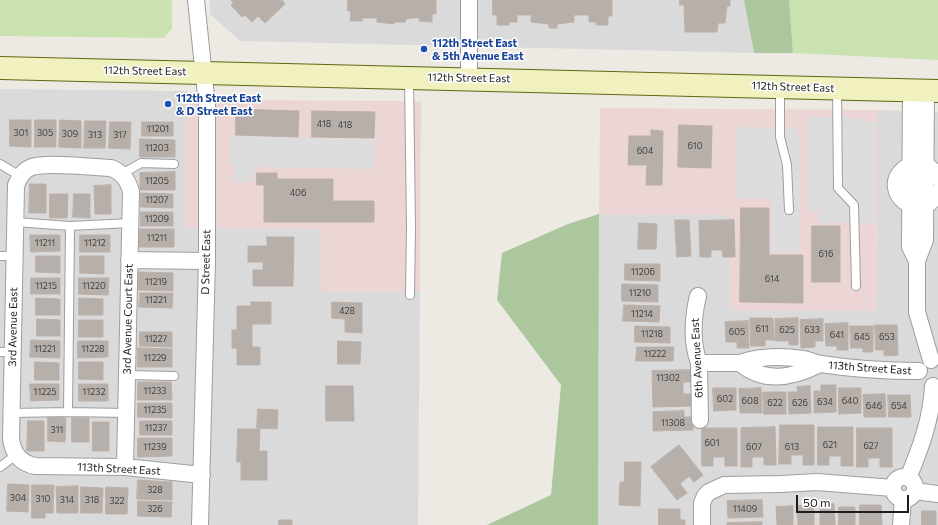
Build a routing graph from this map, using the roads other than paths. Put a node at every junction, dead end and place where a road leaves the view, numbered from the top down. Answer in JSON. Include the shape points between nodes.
{"nodes":[{"id":1,"x":196,"y":0,"type":"edge"},
{"id":2,"x":469,"y":0,"type":"edge"},
{"id":3,"x":0,"y":68,"type":"edge"},
{"id":4,"x":203,"y":72,"type":"junction"},
{"id":5,"x":409,"y":77,"type":"junction"},
{"id":6,"x":469,"y":78,"type":"junction"},
{"id":7,"x":780,"y":87,"type":"junction"},
{"id":8,"x":837,"y":88,"type":"junction"},
{"id":9,"x":925,"y":91,"type":"edge"},
{"id":10,"x":0,"y":164,"type":"edge"},
{"id":11,"x":174,"y":164,"type":"dead end"},
{"id":12,"x":918,"y":165,"type":"junction"},
{"id":13,"x":122,"y":174,"type":"junction"},
{"id":14,"x":20,"y":176,"type":"junction"},
{"id":15,"x":938,"y":178,"type":"edge"},
{"id":16,"x":938,"y":192,"type":"edge"},
{"id":17,"x":918,"y":205,"type":"junction"},
{"id":18,"x":789,"y":210,"type":"dead end"},
{"id":19,"x":15,"y":222,"type":"junction"},
{"id":20,"x":130,"y":222,"type":"junction"},
{"id":21,"x":70,"y":226,"type":"junction"},
{"id":22,"x":7,"y":256,"type":"edge"},
{"id":23,"x":129,"y":260,"type":"junction"},
{"id":24,"x":207,"y":261,"type":"junction"},
{"id":25,"x":856,"y":286,"type":"dead end"},
{"id":26,"x":410,"y":295,"type":"dead end"},
{"id":27,"x":698,"y":296,"type":"dead end"},
{"id":28,"x":6,"y":352,"type":"edge"},
{"id":29,"x":935,"y":361,"type":"edge"},
{"id":30,"x":699,"y":363,"type":"junction"},
{"id":31,"x":919,"y":371,"type":"junction"},
{"id":32,"x":127,"y":375,"type":"junction"},
{"id":33,"x":174,"y":376,"type":"dead end"},
{"id":34,"x":935,"y":386,"type":"edge"},
{"id":35,"x":68,"y":412,"type":"junction"},
{"id":36,"x":11,"y":413,"type":"junction"},
{"id":37,"x":126,"y":413,"type":"junction"},
{"id":38,"x":700,"y":420,"type":"dead end"},
{"id":39,"x":16,"y":455,"type":"junction"},
{"id":40,"x":0,"y":467,"type":"edge"},
{"id":41,"x":125,"y":467,"type":"junction"},
{"id":42,"x":202,"y":475,"type":"junction"},
{"id":43,"x":905,"y":489,"type":"junction"},
{"id":44,"x":938,"y":494,"type":"edge"},
{"id":45,"x":200,"y":525,"type":"edge"},
{"id":46,"x":702,"y":525,"type":"edge"},
{"id":47,"x":901,"y":525,"type":"edge"}],
"edges":[{"from":1,"to":4,"type":"street","name":"D Street East"},
{"from":2,"to":6,"type":"street"},
{"from":3,"to":4,"type":"main road","name":"112th Street East"},
{"from":4,"to":5,"type":"main road","name":"112th Street East"},
{"from":4,"to":24,"type":"street","name":"D Street East","via":[[207,105]]},
{"from":5,"to":6,"type":"main road","name":"112th Street East"},
{"from":5,"to":26,"type":"lane"},
{"from":6,"to":7,"type":"main road","name":"112th Street East"},
{"from":7,"to":8,"type":"main road","name":"112th Street East"},
{"from":7,"to":18,"type":"lane","via":[[780,137],[787,164]]},
{"from":8,"to":9,"type":"main road","name":"112th Street East"},
{"from":8,"to":25,"type":"lane","via":[[838,188],[854,205]]},
{"from":9,"to":12,"type":"street"},
{"from":10,"to":14,"type":"lane"},
{"from":11,"to":13,"type":"lane","via":[[141,163]]},
{"from":12,"to":15,"type":"street","via":[[931,168]]},
{"from":12,"to":17,"type":"street"},
{"from":12,"to":17,"type":"street","via":[[900,172],[896,185],[900,197]]},
{"from":13,"to":14,"type":"street","via":[[111,168],[44,165],[31,167]]},
{"from":13,"to":20,"type":"street","name":"3rd Avenue Court East","via":[[128,181],[131,191]]},
{"from":14,"to":19,"type":"street","name":"3rd Avenue East","via":[[16,185]]},
{"from":16,"to":17,"type":"street","via":[[935,198]]},
{"from":17,"to":29,"type":"street","via":[[910,247],[917,261],[917,312]]},
{"from":19,"to":21,"type":"lane"},
{"from":19,"to":22,"type":"street","name":"3rd Avenue East"},
{"from":20,"to":21,"type":"lane"},
{"from":20,"to":23,"type":"street","name":"3rd Avenue Court East"},
{"from":21,"to":35,"type":"lane"},
{"from":22,"to":28,"type":"street","name":"3rd Avenue East"},
{"from":23,"to":24,"type":"street"},
{"from":23,"to":32,"type":"street","name":"3rd Avenue Court East"},
{"from":24,"to":42,"type":"street","name":"D Street East"},
{"from":27,"to":30,"type":"street","name":"6th Avenue East","via":[[694,328]]},
{"from":28,"to":36,"type":"street","name":"3rd Avenue East"},
{"from":29,"to":31,"type":"street","via":[[922,364]]},
{"from":30,"to":31,"type":"street","name":"113th Street East","via":[[740,363],[750,359],[775,357],[804,359],[820,364]]},
{"from":30,"to":38,"type":"street","name":"6th Avenue East"},
{"from":31,"to":34,"type":"street","via":[[923,383]]},
{"from":32,"to":33,"type":"lane"},
{"from":32,"to":37,"type":"street","name":"3rd Avenue Court East"},
{"from":34,"to":43,"type":"street","via":[[928,424]]},
{"from":35,"to":36,"type":"lane"},
{"from":35,"to":37,"type":"lane"},
{"from":36,"to":39,"type":"street","name":"3rd Avenue East","via":[[11,439]]},
{"from":37,"to":41,"type":"street","name":"3rd Avenue Court East"},
{"from":39,"to":40,"type":"lane"},
{"from":39,"to":41,"type":"street","name":"113th Street East","via":[[23,462],[36,466]]},
{"from":41,"to":42,"type":"street","name":"113th Street East"},
{"from":42,"to":45,"type":"street","name":"D Street East"},
{"from":43,"to":44,"type":"street"},
{"from":43,"to":46,"type":"street","via":[[817,482],[724,485],[705,496],[702,503]]},
{"from":43,"to":47,"type":"street"}]}
